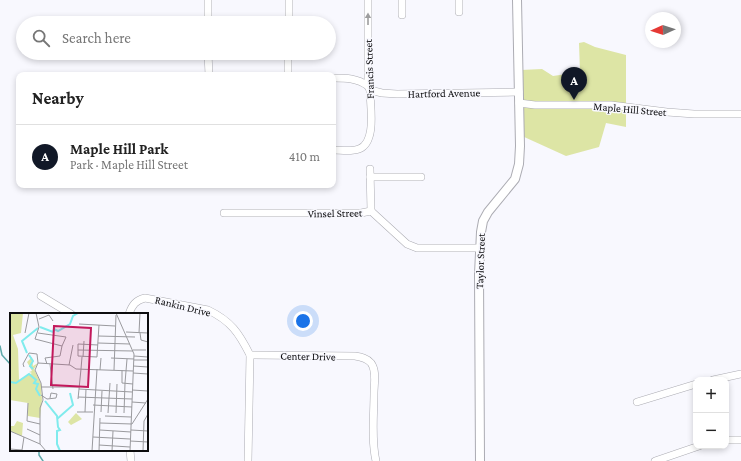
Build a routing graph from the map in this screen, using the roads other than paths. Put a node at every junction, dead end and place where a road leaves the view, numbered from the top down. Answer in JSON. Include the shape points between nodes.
{"nodes":[{"id":1,"x":208,"y":0,"type":"edge"},
{"id":2,"x":289,"y":0,"type":"edge"},
{"id":3,"x":368,"y":0,"type":"edge"},
{"id":4,"x":402,"y":0,"type":"edge"},
{"id":5,"x":459,"y":0,"type":"edge"},
{"id":6,"x":517,"y":0,"type":"edge"},
{"id":7,"x":459,"y":12,"type":"dead end"},
{"id":8,"x":402,"y":14,"type":"dead end"},
{"id":9,"x":208,"y":16,"type":"edge"},
{"id":10,"x":288,"y":16,"type":"edge"},
{"id":11,"x":208,"y":60,"type":"edge"},
{"id":12,"x":288,"y":60,"type":"edge"},
{"id":13,"x":209,"y":72,"type":"edge"},
{"id":14,"x":288,"y":72,"type":"edge"},
{"id":15,"x":336,"y":78,"type":"edge"},
{"id":16,"x":369,"y":88,"type":"junction"},
{"id":17,"x":519,"y":92,"type":"junction"},
{"id":18,"x":519,"y":103,"type":"junction"},
{"id":19,"x":741,"y":114,"type":"edge"},
{"id":20,"x":336,"y":150,"type":"edge"},
{"id":21,"x":370,"y":169,"type":"dead end"},
{"id":22,"x":370,"y":177,"type":"junction"},
{"id":23,"x":421,"y":177,"type":"dead end"},
{"id":24,"x":371,"y":211,"type":"junction"},
{"id":25,"x":224,"y":213,"type":"dead end"},
{"id":26,"x":479,"y":248,"type":"junction"},
{"id":27,"x":41,"y":296,"type":"dead end"},
{"id":28,"x":69,"y":313,"type":"edge"},
{"id":29,"x":130,"y":313,"type":"edge"},
{"id":30,"x":250,"y":355,"type":"junction"},
{"id":31,"x":741,"y":374,"type":"edge"},
{"id":32,"x":727,"y":377,"type":"edge"},
{"id":33,"x":693,"y":385,"type":"edge"},
{"id":34,"x":637,"y":402,"type":"dead end"},
{"id":35,"x":729,"y":440,"type":"edge"},
{"id":36,"x":741,"y":440,"type":"edge"},
{"id":37,"x":693,"y":448,"type":"edge"},
{"id":38,"x":130,"y":451,"type":"edge"},
{"id":39,"x":131,"y":461,"type":"edge"},
{"id":40,"x":248,"y":461,"type":"edge"},
{"id":41,"x":376,"y":461,"type":"edge"},
{"id":42,"x":480,"y":461,"type":"edge"},
{"id":43,"x":655,"y":461,"type":"edge"}],
"edges":[{"from":1,"to":9,"type":"street"},
{"from":2,"to":10,"type":"street"},
{"from":16,"to":3,"type":"street","name":"Francis Street","one_way":true},
{"from":4,"to":8,"type":"street"},
{"from":5,"to":7,"type":"street"},
{"from":6,"to":17,"type":"street","name":"Taylor Street"},
{"from":11,"to":13,"type":"street"},
{"from":12,"to":14,"type":"street"},
{"from":15,"to":16,"type":"street","name":"Hartford Avenue","via":[[357,79]]},
{"from":16,"to":17,"type":"street","name":"Hartford Avenue","via":[[382,93],[397,94]]},
{"from":16,"to":20,"type":"street","name":"Francis Street","via":[[371,133],[366,144],[359,149]]},
{"from":17,"to":18,"type":"street","name":"Taylor Street"},
{"from":18,"to":19,"type":"street","name":"Maple Hill Street","via":[[611,105],[694,114]]},
{"from":18,"to":26,"type":"street","name":"Taylor Street","via":[[520,158],[517,173],[511,185],[483,221]]},
{"from":21,"to":22,"type":"street"},
{"from":22,"to":23,"type":"street"},
{"from":22,"to":24,"type":"street"},
{"from":24,"to":25,"type":"street","name":"Vinsel Street","via":[[356,214]]},
{"from":24,"to":26,"type":"street","name":"Vinsel Street","via":[[407,244],[417,248]]},
{"from":26,"to":42,"type":"street","name":"Taylor Street"},
{"from":27,"to":28,"type":"street"},
{"from":29,"to":30,"type":"street","name":"Rankin Drive","via":[[132,304],[145,298],[208,310],[234,328]]},
{"from":30,"to":40,"type":"street"},
{"from":30,"to":41,"type":"street","name":"Center Drive","via":[[360,356],[371,363],[374,375],[373,442]]},
{"from":31,"to":32,"type":"street"},
{"from":33,"to":34,"type":"street"},
{"from":35,"to":36,"type":"street"},
{"from":37,"to":43,"type":"street"},
{"from":38,"to":39,"type":"street"}]}
